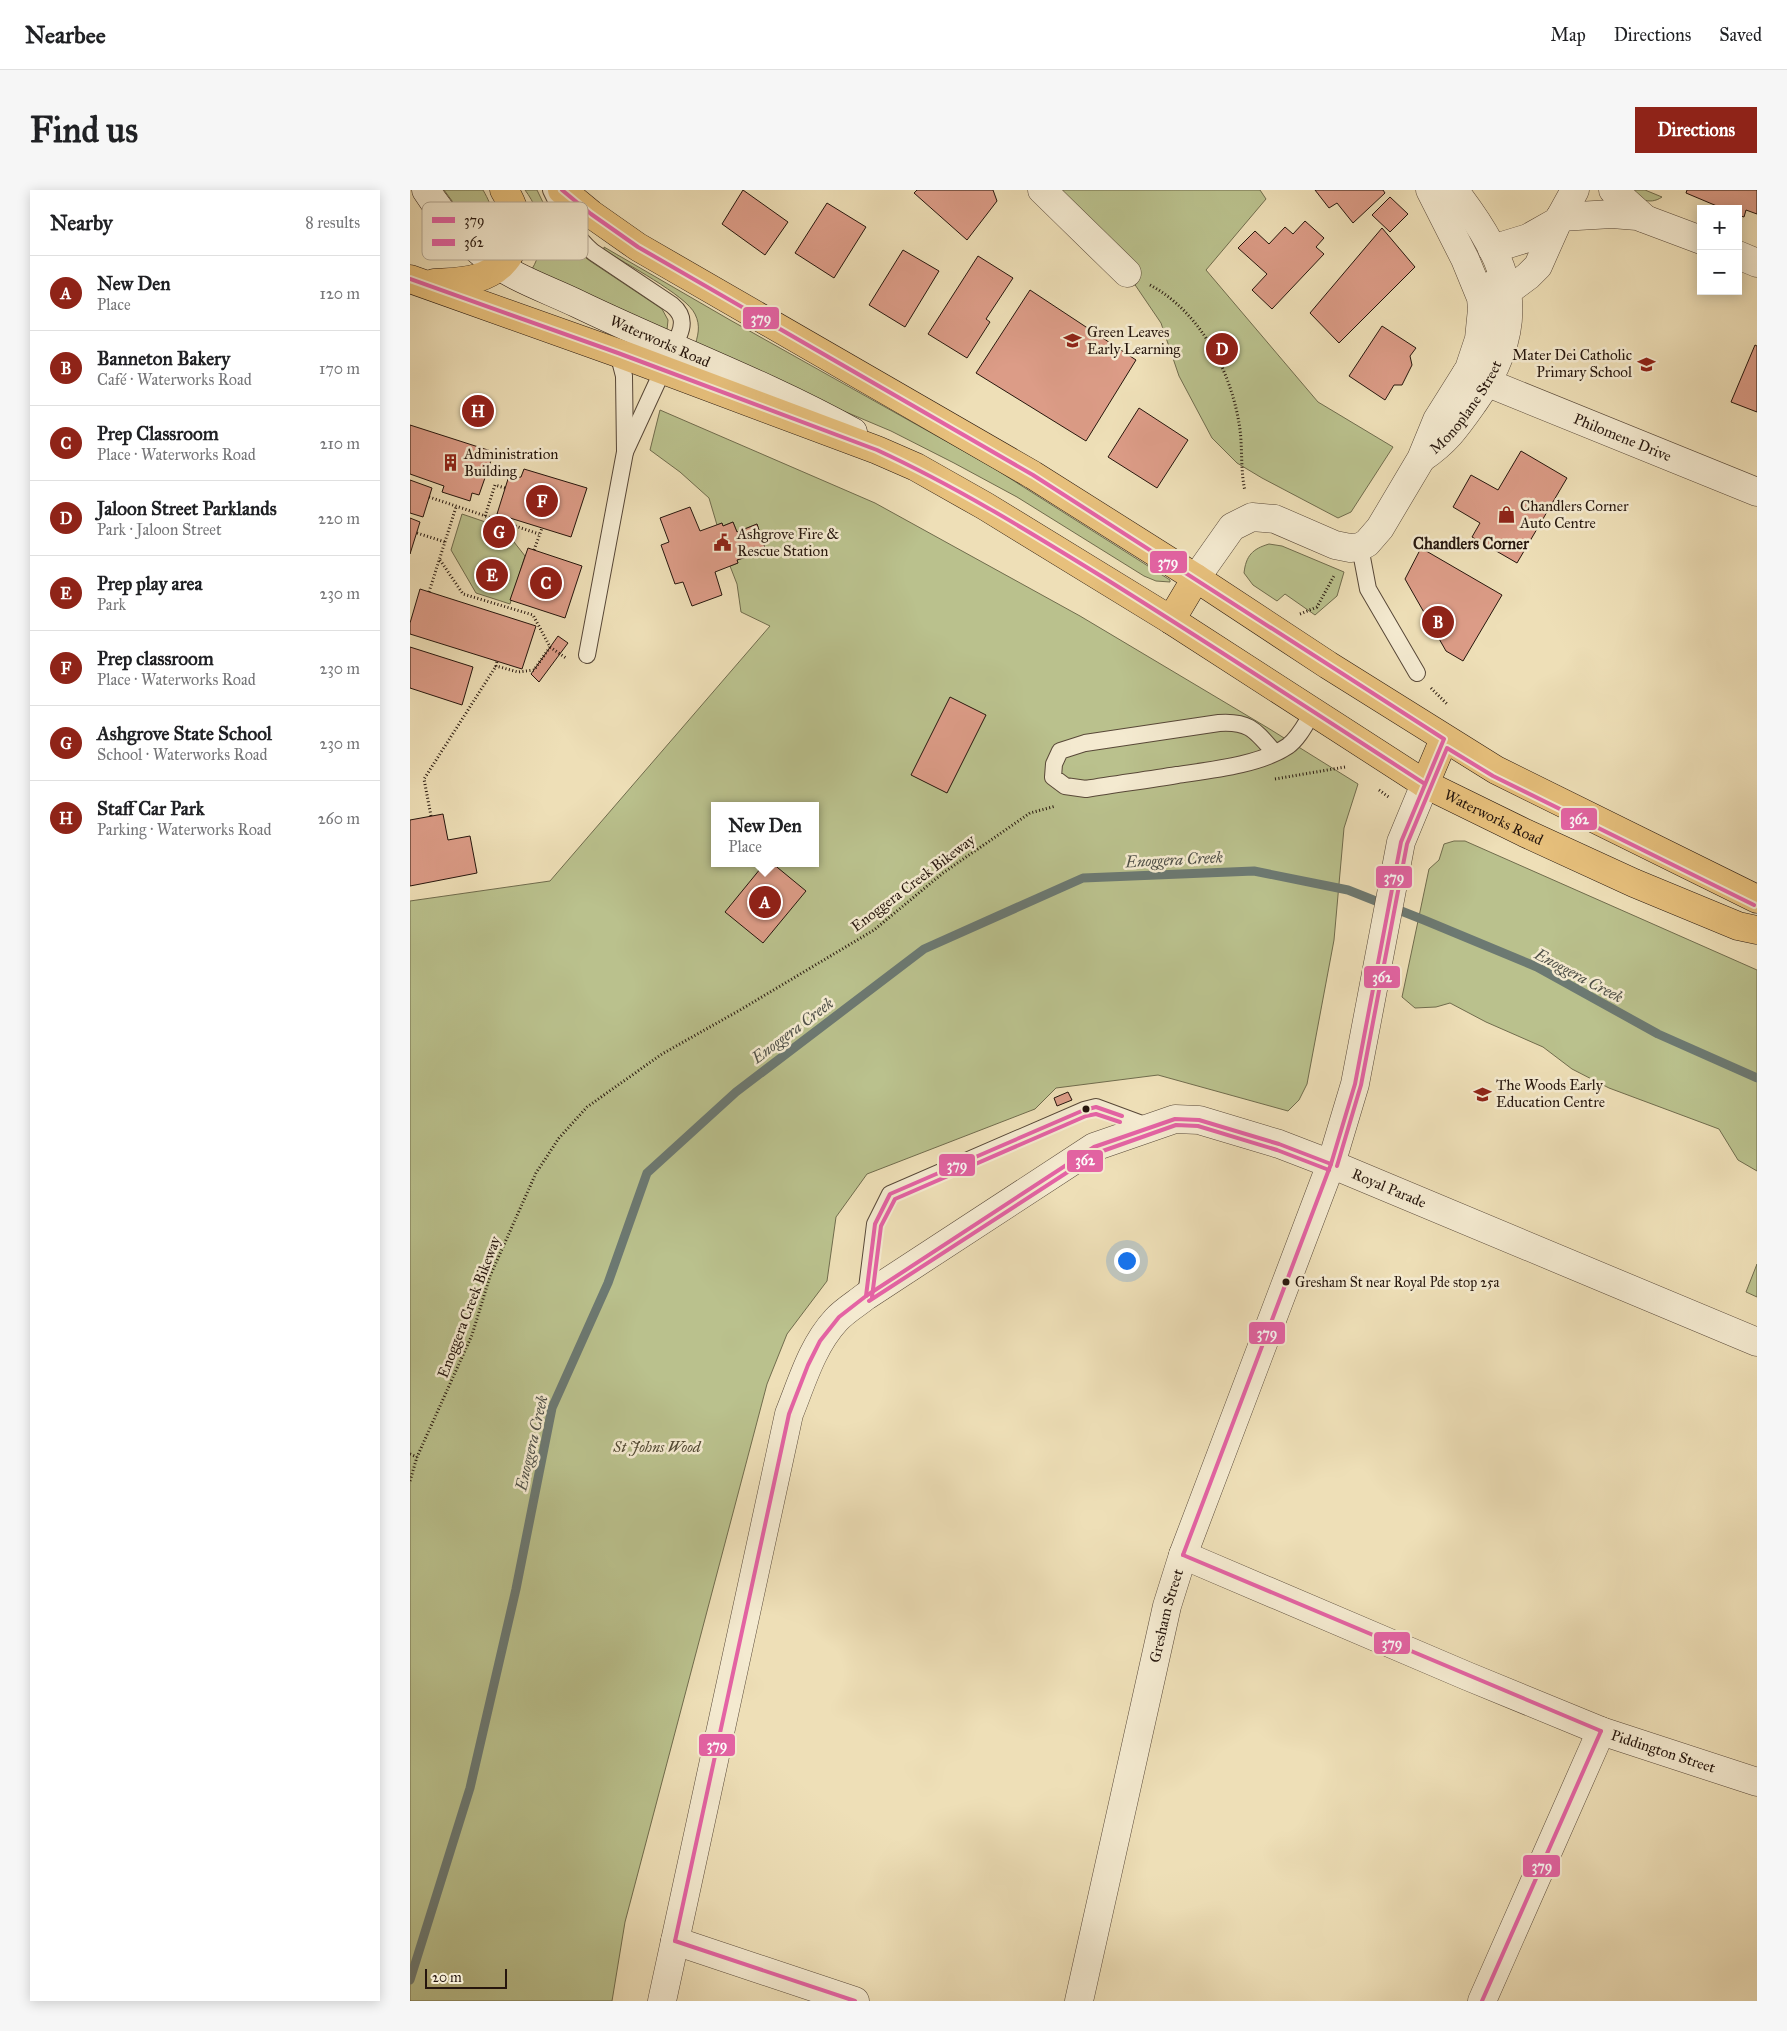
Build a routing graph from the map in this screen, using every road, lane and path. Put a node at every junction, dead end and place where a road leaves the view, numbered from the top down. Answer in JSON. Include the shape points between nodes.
{"nodes":[{"id":1,"x":426,"y":190,"type":"edge"},
{"id":2,"x":504,"y":190,"type":"edge"},
{"id":3,"x":551,"y":190,"type":"edge"},
{"id":4,"x":562,"y":190,"type":"edge"},
{"id":5,"x":1042,"y":190,"type":"edge"},
{"id":6,"x":1430,"y":190,"type":"edge"},
{"id":7,"x":1454,"y":190,"type":"edge"},
{"id":8,"x":1575,"y":190,"type":"edge"},
{"id":9,"x":1613,"y":190,"type":"edge"},
{"id":10,"x":436,"y":202,"type":"edge"},
{"id":11,"x":510,"y":202,"type":"edge"},
{"id":12,"x":557,"y":202,"type":"edge"},
{"id":13,"x":578,"y":202,"type":"edge"},
{"id":14,"x":588,"y":210,"type":"edge"},
{"id":15,"x":1644,"y":218,"type":"junction"},
{"id":16,"x":1559,"y":219,"type":"junction"},
{"id":17,"x":1697,"y":238,"type":"edge"},
{"id":18,"x":588,"y":248,"type":"edge"},
{"id":19,"x":1492,"y":249,"type":"junction"},
{"id":20,"x":1742,"y":257,"type":"edge"},
{"id":21,"x":490,"y":260,"type":"edge"},
{"id":22,"x":505,"y":260,"type":"edge"},
{"id":23,"x":1757,"y":263,"type":"edge"},
{"id":24,"x":500,"y":266,"type":"junction"},
{"id":25,"x":1127,"y":273,"type":"joint"},
{"id":26,"x":1474,"y":279,"type":"junction"},
{"id":27,"x":417,"y":282,"type":"edge"},
{"id":28,"x":1508,"y":291,"type":"junction"},
{"id":29,"x":618,"y":353,"type":"junction"},
{"id":30,"x":668,"y":359,"type":"junction"},
{"id":31,"x":1476,"y":378,"type":"junction"},
{"id":32,"x":625,"y":452,"type":"junction"},
{"id":33,"x":505,"y":488,"type":"dead end"},
{"id":34,"x":1757,"y":492,"type":"edge"},
{"id":35,"x":429,"y":497,"type":"dead end"},
{"id":36,"x":456,"y":507,"type":"junction"},
{"id":37,"x":485,"y":516,"type":"junction"},
{"id":38,"x":1252,"y":517,"type":"junction"},
{"id":39,"x":542,"y":528,"type":"dead end"},
{"id":40,"x":417,"y":533,"type":"dead end"},
{"id":41,"x":540,"y":534,"type":"junction"},
{"id":42,"x":445,"y":542,"type":"junction"},
{"id":43,"x":1360,"y":547,"type":"junction"},
{"id":44,"x":534,"y":550,"type":"dead end"},
{"id":45,"x":440,"y":560,"type":"junction"},
{"id":46,"x":1338,"y":569,"type":"dead end"},
{"id":47,"x":1196,"y":578,"type":"junction"},
{"id":48,"x":430,"y":592,"type":"dead end"},
{"id":49,"x":1171,"y":620,"type":"junction"},
{"id":50,"x":1283,"y":635,"type":"junction"},
{"id":51,"x":587,"y":655,"type":"dead end"},
{"id":52,"x":1417,"y":673,"type":"joint"},
{"id":53,"x":1452,"y":709,"type":"dead end"},
{"id":54,"x":1313,"y":712,"type":"junction"},
{"id":55,"x":1444,"y":739,"type":"junction"},
{"id":56,"x":1274,"y":752,"type":"junction"},
{"id":57,"x":1353,"y":771,"type":"dead end"},
{"id":58,"x":1273,"y":779,"type":"dead end"},
{"id":59,"x":1425,"y":784,"type":"junction"},
{"id":60,"x":1377,"y":787,"type":"dead end"},
{"id":61,"x":1058,"y":806,"type":"dead end"},
{"id":62,"x":1413,"y":810,"type":"junction"},
{"id":63,"x":431,"y":816,"type":"dead end"},
{"id":64,"x":1757,"y":899,"type":"edge"},
{"id":65,"x":1757,"y":930,"type":"edge"},
{"id":66,"x":1150,"y":1127,"type":"junction"},
{"id":67,"x":1331,"y":1164,"type":"junction"},
{"id":68,"x":866,"y":1296,"type":"junction"},
{"id":69,"x":1757,"y":1342,"type":"edge"},
{"id":70,"x":410,"y":1454,"type":"edge"},
{"id":71,"x":417,"y":1457,"type":"junction"},
{"id":72,"x":410,"y":1481,"type":"edge"},
{"id":73,"x":1183,"y":1555,"type":"junction"},
{"id":74,"x":1601,"y":1731,"type":"junction"},
{"id":75,"x":1757,"y":1782,"type":"edge"},
{"id":76,"x":675,"y":1941,"type":"junction"},
{"id":77,"x":662,"y":2001,"type":"edge"},
{"id":78,"x":855,"y":2001,"type":"edge"},
{"id":79,"x":1079,"y":2001,"type":"edge"},
{"id":80,"x":1482,"y":2001,"type":"edge"}],
"edges":[{"from":1,"to":10,"type":"street","name":"Waterworks Road"},
{"from":2,"to":11,"type":"main road"},
{"from":3,"to":12,"type":"lane"},
{"from":4,"to":13,"type":"main road"},
{"from":5,"to":25,"type":"street"},
{"from":6,"to":26,"type":"street","name":"Monoplane Street"},
{"from":7,"to":19,"type":"street","name":"Monoplane Street","via":[[1479,224]]},
{"from":8,"to":16,"type":"street"},
{"from":9,"to":15,"type":"street"},
{"from":14,"to":47,"type":"main road","via":[[638,247],[1033,475]]},
{"from":15,"to":16,"type":"street","via":[[1612,214]]},
{"from":15,"to":17,"type":"street"},
{"from":16,"to":19,"type":"street","via":[[1521,241]]},
{"from":16,"to":28,"type":"street","via":[[1538,266]]},
{"from":18,"to":30,"type":"lane","via":[[676,308],[682,317],[682,327]]},
{"from":19,"to":26,"type":"street"},
{"from":19,"to":28,"type":"street","name":"Monoplane Street"},
{"from":20,"to":23,"type":"street"},
{"from":21,"to":24,"type":"street","name":"Waterworks Road"},
{"from":22,"to":24,"type":"main road"},
{"from":24,"to":27,"type":"main road","via":[[476,279]]},
{"from":24,"to":30,"type":"street","name":"Waterworks Road","via":[[590,310]]},
{"from":25,"to":38,"type":"path","via":[[1161,290],[1195,322],[1214,351],[1239,422],[1243,482]]},
{"from":26,"to":28,"type":"street"},
{"from":26,"to":31,"type":"street","name":"Monoplane Street","via":[[1482,301]]},
{"from":27,"to":29,"type":"main road","name":"Waterworks Road"},
{"from":28,"to":31,"type":"street","name":"Monoplane Street","via":[[1509,315],[1505,338]]},
{"from":29,"to":30,"type":"main road","name":"Waterworks Road"},
{"from":29,"to":32,"type":"lane","via":[[624,376]]},
{"from":30,"to":32,"type":"lane"},
{"from":30,"to":49,"type":"main road","name":"Waterworks Road","via":[[916,467]]},
{"from":31,"to":34,"type":"street","name":"Philomene Drive"},
{"from":31,"to":43,"type":"street","name":"Monoplane Street","via":[[1449,437],[1421,459],[1377,533]]},
{"from":32,"to":51,"type":"lane"},
{"from":33,"to":37,"type":"path","via":[[495,485]]},
{"from":35,"to":36,"type":"path"},
{"from":36,"to":37,"type":"path"},
{"from":36,"to":42,"type":"path"},
{"from":37,"to":41,"type":"path"},
{"from":38,"to":43,"type":"street","via":[[1274,519],[1339,547]]},
{"from":38,"to":47,"type":"street","via":[[1232,527]]},
{"from":39,"to":41,"type":"path"},
{"from":40,"to":42,"type":"path"},
{"from":41,"to":44,"type":"path"},
{"from":42,"to":45,"type":"path"},
{"from":43,"to":52,"type":"lane","via":[[1368,589]]},
{"from":45,"to":48,"type":"path"},
{"from":45,"to":63,"type":"path","via":[[463,594],[533,615],[550,647],[534,670],[518,672],[496,664],[424,778]]},
{"from":46,"to":50,"type":"path","via":[[1317,607],[1300,614]]},
{"from":47,"to":49,"type":"main road"},
{"from":47,"to":50,"type":"main road"},
{"from":49,"to":54,"type":"main road","name":"Waterworks Road"},
{"from":50,"to":55,"type":"main road"},
{"from":52,"to":53,"type":"path"},
{"from":54,"to":56,"type":"lane","via":[[1297,737],[1288,746]]},
{"from":54,"to":59,"type":"main road","name":"Waterworks Road"},
{"from":55,"to":59,"type":"main road"},
{"from":55,"to":64,"type":"main road","via":[[1496,770]]},
{"from":56,"to":56,"type":"lane","via":[[1250,727],[1240,723],[1219,723],[1085,743],[1060,751],[1053,777],[1065,786],[1086,789],[1218,769]]},
{"from":57,"to":58,"type":"path","via":[[1345,766]]},
{"from":59,"to":62,"type":"street","name":"Gresham Street"},
{"from":59,"to":65,"type":"main road","name":"Waterworks Road","via":[[1634,883],[1738,926]]},
{"from":60,"to":62,"type":"path","via":[[1384,795]]},
{"from":61,"to":71,"type":"path","name":"Enoggera Creek Bikeway","via":[[1030,813],[943,873],[874,930],[662,1054],[587,1107],[559,1138],[536,1174],[490,1276],[472,1335]]},
{"from":62,"to":67,"type":"street","name":"Gresham Street","via":[[1398,855],[1355,1084]]},
{"from":66,"to":67,"type":"street","name":"Royal Parade","via":[[1175,1119],[1199,1120],[1280,1144]]},
{"from":66,"to":68,"type":"street","name":"Royal Parade","via":[[1094,1147]]},
{"from":66,"to":68,"type":"lane","via":[[1096,1107],[1084,1110],[890,1194],[875,1224]]},
{"from":67,"to":69,"type":"street","name":"Royal Parade"},
{"from":67,"to":73,"type":"street","name":"Gresham Street"},
{"from":68,"to":76,"type":"street","name":"Royal Parade","via":[[837,1319],[822,1338],[789,1414]]},
{"from":70,"to":71,"type":"path"},
{"from":71,"to":72,"type":"path","name":"Enoggera Creek Bikeway"},
{"from":73,"to":74,"type":"street","name":"Piddington Street"},
{"from":73,"to":79,"type":"street","name":"Gresham Street","via":[[1167,1606]]},
{"from":74,"to":75,"type":"street","name":"Piddington Street"},
{"from":74,"to":80,"type":"street"},
{"from":76,"to":77,"type":"street","name":"Royal Parade"},
{"from":76,"to":78,"type":"street"}]}
